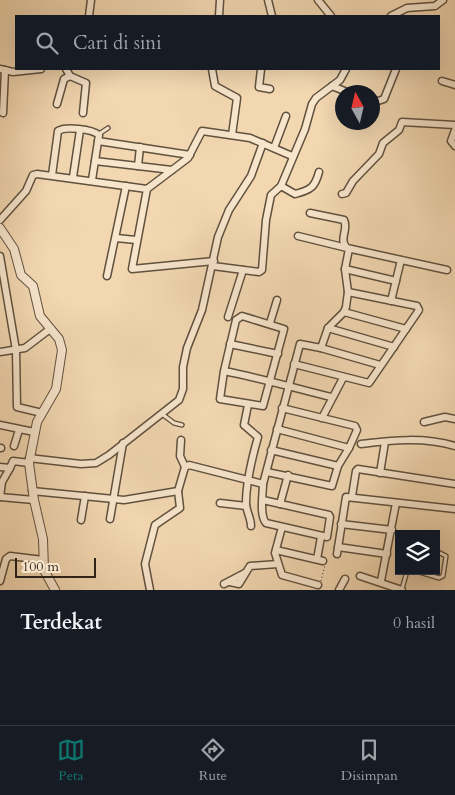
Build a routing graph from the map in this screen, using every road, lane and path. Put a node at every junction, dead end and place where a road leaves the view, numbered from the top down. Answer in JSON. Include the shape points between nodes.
{"nodes":[{"id":1,"x":91,"y":0,"type":"edge"},
{"id":2,"x":220,"y":0,"type":"edge"},
{"id":3,"x":268,"y":0,"type":"edge"},
{"id":4,"x":318,"y":0,"type":"edge"},
{"id":5,"x":444,"y":0,"type":"edge"},
{"id":6,"x":418,"y":8,"type":"junction"},
{"id":7,"x":89,"y":15,"type":"edge"},
{"id":8,"x":219,"y":15,"type":"edge"},
{"id":9,"x":272,"y":15,"type":"edge"},
{"id":10,"x":330,"y":15,"type":"edge"},
{"id":11,"x":393,"y":15,"type":"edge"},
{"id":12,"x":418,"y":15,"type":"edge"},
{"id":13,"x":2,"y":70,"type":"edge"},
{"id":14,"x":34,"y":70,"type":"edge"},
{"id":15,"x":67,"y":70,"type":"edge"},
{"id":16,"x":212,"y":70,"type":"edge"},
{"id":17,"x":261,"y":70,"type":"edge"},
{"id":18,"x":345,"y":70,"type":"edge"},
{"id":19,"x":396,"y":70,"type":"edge"},
{"id":20,"x":70,"y":76,"type":"junction"},
{"id":21,"x":442,"y":81,"type":"dead end"},
{"id":22,"x":455,"y":84,"type":"edge"},
{"id":23,"x":332,"y":86,"type":"junction"},
{"id":24,"x":335,"y":87,"type":"edge"},
{"id":25,"x":270,"y":89,"type":"dead end"},
{"id":26,"x":380,"y":100,"type":"edge"},
{"id":27,"x":57,"y":104,"type":"dead end"},
{"id":28,"x":3,"y":113,"type":"dead end"},
{"id":29,"x":83,"y":113,"type":"dead end"},
{"id":30,"x":286,"y":116,"type":"dead end"},
{"id":31,"x":455,"y":125,"type":"edge"},
{"id":32,"x":108,"y":128,"type":"dead end"},
{"id":33,"x":80,"y":130,"type":"junction"},
{"id":34,"x":455,"y":130,"type":"edge"},
{"id":35,"x":232,"y":135,"type":"junction"},
{"id":36,"x":99,"y":138,"type":"junction"},
{"id":37,"x":263,"y":144,"type":"junction"},
{"id":38,"x":455,"y":146,"type":"edge"},
{"id":39,"x":140,"y":147,"type":"junction"},
{"id":40,"x":274,"y":148,"type":"junction"},
{"id":41,"x":190,"y":155,"type":"junction"},
{"id":42,"x":292,"y":156,"type":"junction"},
{"id":43,"x":95,"y":161,"type":"junction"},
{"id":44,"x":138,"y":166,"type":"junction"},
{"id":45,"x":172,"y":170,"type":"junction"},
{"id":46,"x":319,"y":172,"type":"dead end"},
{"id":47,"x":52,"y":174,"type":"junction"},
{"id":48,"x":73,"y":177,"type":"junction"},
{"id":49,"x":92,"y":180,"type":"junction"},
{"id":50,"x":126,"y":186,"type":"junction"},
{"id":51,"x":281,"y":186,"type":"junction"},
{"id":52,"x":147,"y":189,"type":"junction"},
{"id":53,"x":342,"y":194,"type":"dead end"},
{"id":54,"x":310,"y":213,"type":"dead end"},
{"id":55,"x":0,"y":220,"type":"edge"},
{"id":56,"x":0,"y":228,"type":"edge"},
{"id":57,"x":298,"y":236,"type":"dead end"},
{"id":58,"x":116,"y":238,"type":"junction"},
{"id":59,"x":136,"y":240,"type":"junction"},
{"id":60,"x":348,"y":248,"type":"junction"},
{"id":61,"x":0,"y":256,"type":"edge"},
{"id":62,"x":401,"y":260,"type":"junction"},
{"id":63,"x":214,"y":264,"type":"junction"},
{"id":64,"x":345,"y":269,"type":"junction"},
{"id":65,"x":243,"y":270,"type":"junction"},
{"id":66,"x":447,"y":270,"type":"dead end"},
{"id":67,"x":107,"y":276,"type":"dead end"},
{"id":68,"x":396,"y":281,"type":"junction"},
{"id":69,"x":348,"y":292,"type":"junction"},
{"id":70,"x":277,"y":300,"type":"dead end"},
{"id":71,"x":391,"y":301,"type":"junction"},
{"id":72,"x":344,"y":312,"type":"junction"},
{"id":73,"x":228,"y":316,"type":"dead end"},
{"id":74,"x":270,"y":324,"type":"junction"},
{"id":75,"x":328,"y":328,"type":"junction"},
{"id":76,"x":50,"y":329,"type":"junction"},
{"id":77,"x":406,"y":329,"type":"junction"},
{"id":78,"x":230,"y":344,"type":"junction"},
{"id":79,"x":394,"y":347,"type":"junction"},
{"id":80,"x":321,"y":348,"type":"junction"},
{"id":81,"x":16,"y":350,"type":"junction"},
{"id":82,"x":0,"y":352,"type":"edge"},
{"id":83,"x":278,"y":354,"type":"junction"},
{"id":84,"x":294,"y":364,"type":"junction"},
{"id":85,"x":380,"y":365,"type":"junction"},
{"id":86,"x":224,"y":371,"type":"junction"},
{"id":87,"x":343,"y":378,"type":"junction"},
{"id":88,"x":279,"y":385,"type":"junction"},
{"id":89,"x":331,"y":397,"type":"junction"},
{"id":90,"x":248,"y":405,"type":"junction"},
{"id":91,"x":282,"y":408,"type":"junction"},
{"id":92,"x":42,"y":413,"type":"junction"},
{"id":93,"x":161,"y":414,"type":"junction"},
{"id":94,"x":322,"y":418,"type":"junction"},
{"id":95,"x":455,"y":419,"type":"edge"},
{"id":96,"x":424,"y":422,"type":"dead end"},
{"id":97,"x":0,"y":425,"type":"edge"},
{"id":98,"x":182,"y":425,"type":"dead end"},
{"id":99,"x":277,"y":429,"type":"junction"},
{"id":100,"x":19,"y":430,"type":"junction"},
{"id":101,"x":34,"y":432,"type":"junction"},
{"id":102,"x":181,"y":440,"type":"dead end"},
{"id":103,"x":385,"y":442,"type":"junction"},
{"id":104,"x":123,"y":443,"type":"junction"},
{"id":105,"x":361,"y":444,"type":"dead end"},
{"id":106,"x":14,"y":446,"type":"dead end"},
{"id":107,"x":455,"y":446,"type":"edge"},
{"id":108,"x":349,"y":448,"type":"junction"},
{"id":109,"x":271,"y":450,"type":"junction"},
{"id":110,"x":29,"y":460,"type":"junction"},
{"id":111,"x":338,"y":466,"type":"junction"},
{"id":112,"x":0,"y":467,"type":"edge"},
{"id":113,"x":185,"y":467,"type":"junction"},
{"id":114,"x":10,"y":468,"type":"junction"},
{"id":115,"x":267,"y":472,"type":"junction"},
{"id":116,"x":380,"y":473,"type":"junction"},
{"id":117,"x":288,"y":475,"type":"junction"},
{"id":118,"x":255,"y":482,"type":"junction"},
{"id":119,"x":455,"y":484,"type":"edge"},
{"id":120,"x":32,"y":491,"type":"junction"},
{"id":121,"x":178,"y":492,"type":"junction"},
{"id":122,"x":85,"y":496,"type":"junction"},
{"id":123,"x":352,"y":496,"type":"junction"},
{"id":124,"x":0,"y":497,"type":"edge"},
{"id":125,"x":34,"y":500,"type":"junction"},
{"id":126,"x":113,"y":500,"type":"junction"},
{"id":127,"x":263,"y":500,"type":"junction"},
{"id":128,"x":220,"y":503,"type":"dead end"},
{"id":129,"x":396,"y":503,"type":"junction"},
{"id":130,"x":280,"y":504,"type":"junction"},
{"id":131,"x":246,"y":506,"type":"junction"},
{"id":132,"x":455,"y":509,"type":"edge"},
{"id":133,"x":110,"y":519,"type":"dead end"},
{"id":134,"x":81,"y":520,"type":"dead end"},
{"id":135,"x":341,"y":524,"type":"junction"},
{"id":136,"x":250,"y":526,"type":"dead end"},
{"id":137,"x":282,"y":527,"type":"junction"},
{"id":138,"x":392,"y":530,"type":"junction"},
{"id":139,"x":321,"y":537,"type":"junction"},
{"id":140,"x":276,"y":550,"type":"junction"},
{"id":141,"x":440,"y":553,"type":"edge"},
{"id":142,"x":387,"y":554,"type":"junction"},
{"id":143,"x":44,"y":560,"type":"junction"},
{"id":144,"x":320,"y":560,"type":"junction"},
{"id":145,"x":275,"y":565,"type":"junction"},
{"id":146,"x":406,"y":575,"type":"edge"},
{"id":147,"x":429,"y":575,"type":"edge"},
{"id":148,"x":360,"y":576,"type":"dead end"},
{"id":149,"x":345,"y":579,"type":"dead end"},
{"id":150,"x":0,"y":581,"type":"edge"},
{"id":151,"x":381,"y":581,"type":"junction"},
{"id":152,"x":227,"y":583,"type":"dead end"},
{"id":153,"x":318,"y":585,"type":"joint"},
{"id":154,"x":55,"y":590,"type":"edge"},
{"id":155,"x":150,"y":590,"type":"edge"},
{"id":156,"x":339,"y":590,"type":"edge"},
{"id":157,"x":402,"y":590,"type":"edge"}],
"edges":[{"from":1,"to":7,"type":"street"},
{"from":2,"to":8,"type":"street"},
{"from":3,"to":9,"type":"street"},
{"from":4,"to":10,"type":"street"},
{"from":5,"to":6,"type":"street","via":[[436,6]]},
{"from":6,"to":11,"type":"street","via":[[407,8]]},
{"from":6,"to":12,"type":"street"},
{"from":13,"to":14,"type":"street"},
{"from":13,"to":28,"type":"street"},
{"from":15,"to":20,"type":"street"},
{"from":16,"to":35,"type":"street","via":[[216,86],[237,98]]},
{"from":17,"to":25,"type":"street","via":[[259,87]]},
{"from":18,"to":23,"type":"street"},
{"from":19,"to":26,"type":"street","via":[[384,99]]},
{"from":20,"to":27,"type":"street","via":[[64,79]]},
{"from":20,"to":29,"type":"street","via":[[86,83]]},
{"from":21,"to":22,"type":"street"},
{"from":23,"to":24,"type":"street"},
{"from":23,"to":42,"type":"street","via":[[312,104],[302,138]]},
{"from":30,"to":40,"type":"street"},
{"from":31,"to":53,"type":"street","via":[[402,122],[399,130],[383,143],[371,163]]},
{"from":32,"to":36,"type":"lane"},
{"from":33,"to":36,"type":"street"},
{"from":33,"to":47,"type":"street","via":[[58,131]]},
{"from":33,"to":48,"type":"street"},
{"from":34,"to":38,"type":"street","via":[[451,140]]},
{"from":35,"to":37,"type":"street"},
{"from":35,"to":41,"type":"street","via":[[202,131]]},
{"from":36,"to":39,"type":"street"},
{"from":36,"to":43,"type":"street"},
{"from":37,"to":40,"type":"street"},
{"from":37,"to":63,"type":"street","via":[[251,176],[224,221]]},
{"from":39,"to":41,"type":"street"},
{"from":39,"to":44,"type":"street"},
{"from":40,"to":42,"type":"street"},
{"from":41,"to":45,"type":"street"},
{"from":42,"to":51,"type":"street"},
{"from":43,"to":44,"type":"street"},
{"from":43,"to":49,"type":"street"},
{"from":44,"to":45,"type":"street"},
{"from":45,"to":52,"type":"street"},
{"from":46,"to":51,"type":"street","via":[[315,185],[307,191],[296,194]]},
{"from":47,"to":48,"type":"street"},
{"from":47,"to":55,"type":"street","via":[[33,175],[26,191]]},
{"from":48,"to":49,"type":"street"},
{"from":49,"to":50,"type":"street"},
{"from":50,"to":52,"type":"street"},
{"from":50,"to":58,"type":"street"},
{"from":51,"to":65,"type":"street","via":[[271,195],[262,270]]},
{"from":52,"to":59,"type":"street"},
{"from":54,"to":60,"type":"street","via":[[344,220],[346,226],[342,240]]},
{"from":56,"to":76,"type":"street","via":[[14,248],[18,269],[32,286],[37,310]]},
{"from":57,"to":60,"type":"street"},
{"from":58,"to":59,"type":"street"},
{"from":58,"to":67,"type":"street"},
{"from":59,"to":63,"type":"street","via":[[133,270]]},
{"from":60,"to":62,"type":"street"},
{"from":60,"to":64,"type":"street"},
{"from":61,"to":81,"type":"street"},
{"from":62,"to":66,"type":"street"},
{"from":62,"to":68,"type":"street"},
{"from":63,"to":65,"type":"street"},
{"from":63,"to":93,"type":"street","via":[[202,310],[187,348],[182,395]]},
{"from":64,"to":68,"type":"street"},
{"from":64,"to":69,"type":"street"},
{"from":65,"to":73,"type":"street"},
{"from":68,"to":71,"type":"street"},
{"from":69,"to":71,"type":"street"},
{"from":69,"to":72,"type":"street"},
{"from":70,"to":74,"type":"street"},
{"from":71,"to":77,"type":"street","via":[[419,308]]},
{"from":72,"to":75,"type":"street"},
{"from":72,"to":77,"type":"street"},
{"from":74,"to":78,"type":"street","via":[[238,317]]},
{"from":74,"to":83,"type":"street","via":[[284,329]]},
{"from":75,"to":79,"type":"street"},
{"from":75,"to":80,"type":"street"},
{"from":76,"to":81,"type":"street","via":[[25,348]]},
{"from":76,"to":92,"type":"street","via":[[61,343],[62,358],[56,388]]},
{"from":77,"to":79,"type":"street"},
{"from":78,"to":83,"type":"street"},
{"from":78,"to":86,"type":"street"},
{"from":79,"to":85,"type":"street"},
{"from":80,"to":84,"type":"street","via":[[300,344]]},
{"from":80,"to":85,"type":"street"},
{"from":81,"to":82,"type":"street"},
{"from":81,"to":92,"type":"street","via":[[17,407]]},
{"from":83,"to":88,"type":"street"},
{"from":84,"to":87,"type":"street"},
{"from":84,"to":88,"type":"street"},
{"from":85,"to":87,"type":"street","via":[[367,383]]},
{"from":86,"to":88,"type":"street"},
{"from":86,"to":90,"type":"street","via":[[219,398]]},
{"from":87,"to":89,"type":"street"},
{"from":88,"to":89,"type":"street"},
{"from":88,"to":90,"type":"street","via":[[263,406]]},
{"from":88,"to":91,"type":"street"},
{"from":89,"to":94,"type":"street"},
{"from":90,"to":118,"type":"street","via":[[244,425],[258,437]]},
{"from":91,"to":94,"type":"street"},
{"from":91,"to":99,"type":"street"},
{"from":92,"to":101,"type":"street"},
{"from":93,"to":98,"type":"lane"},
{"from":93,"to":104,"type":"street"},
{"from":94,"to":108,"type":"street","via":[[356,427]]},
{"from":95,"to":96,"type":"street","via":[[446,417]]},
{"from":97,"to":100,"type":"street"},
{"from":99,"to":108,"type":"street"},
{"from":99,"to":109,"type":"street"},
{"from":100,"to":101,"type":"street"},
{"from":100,"to":106,"type":"street"},
{"from":101,"to":110,"type":"street"},
{"from":102,"to":113,"type":"street","via":[[180,456]]},
{"from":103,"to":105,"type":"street"},
{"from":103,"to":107,"type":"street","via":[[437,441]]},
{"from":103,"to":116,"type":"street"},
{"from":104,"to":110,"type":"street","via":[[109,456],[91,464]]},
{"from":104,"to":126,"type":"street"},
{"from":108,"to":111,"type":"street"},
{"from":109,"to":111,"type":"street"},
{"from":109,"to":115,"type":"street"},
{"from":110,"to":114,"type":"street","via":[[13,461]]},
{"from":110,"to":120,"type":"street"},
{"from":111,"to":117,"type":"street","via":[[332,486]]},
{"from":112,"to":114,"type":"street"},
{"from":113,"to":118,"type":"street","via":[[189,464]]},
{"from":113,"to":121,"type":"street"},
{"from":114,"to":124,"type":"street","via":[[2,482]]},
{"from":115,"to":117,"type":"street"},
{"from":115,"to":118,"type":"street"},
{"from":116,"to":119,"type":"street"},
{"from":116,"to":123,"type":"street","via":[[357,470]]},
{"from":117,"to":130,"type":"street"},
{"from":118,"to":127,"type":"street"},
{"from":118,"to":131,"type":"street"},
{"from":120,"to":122,"type":"street"},
{"from":120,"to":125,"type":"street"},
{"from":121,"to":126,"type":"street"},
{"from":121,"to":155,"type":"street","via":[[180,508],[157,522],[148,547],[146,564]]},
{"from":122,"to":126,"type":"street"},
{"from":122,"to":134,"type":"street"},
{"from":123,"to":129,"type":"street"},
{"from":123,"to":135,"type":"street","via":[[344,498]]},
{"from":124,"to":125,"type":"street"},
{"from":125,"to":143,"type":"street"},
{"from":126,"to":133,"type":"street"},
{"from":127,"to":130,"type":"street"},
{"from":127,"to":137,"type":"street","via":[[264,522]]},
{"from":128,"to":131,"type":"street"},
{"from":129,"to":132,"type":"street"},
{"from":129,"to":138,"type":"street"},
{"from":130,"to":139,"type":"street","via":[[329,515],[328,536]]},
{"from":131,"to":136,"type":"street"},
{"from":135,"to":138,"type":"street"},
{"from":135,"to":142,"type":"street","via":[[337,550]]},
{"from":137,"to":139,"type":"street"},
{"from":137,"to":140,"type":"street"},
{"from":138,"to":142,"type":"street"},
{"from":139,"to":144,"type":"street"},
{"from":140,"to":144,"type":"street"},
{"from":140,"to":145,"type":"street"},
{"from":141,"to":147,"type":"lane","via":[[446,556],[443,576]]},
{"from":142,"to":151,"type":"street"},
{"from":143,"to":150,"type":"street","via":[[10,556],[6,559]]},
{"from":143,"to":154,"type":"street","via":[[46,576]]},
{"from":144,"to":153,"type":"path","via":[[325,565]]},
{"from":145,"to":152,"type":"street","via":[[252,565]]},
{"from":145,"to":153,"type":"street","via":[[283,576]]},
{"from":146,"to":157,"type":"lane"},
{"from":148,"to":151,"type":"street"},
{"from":149,"to":156,"type":"street"},
{"from":151,"to":157,"type":"street"}]}
